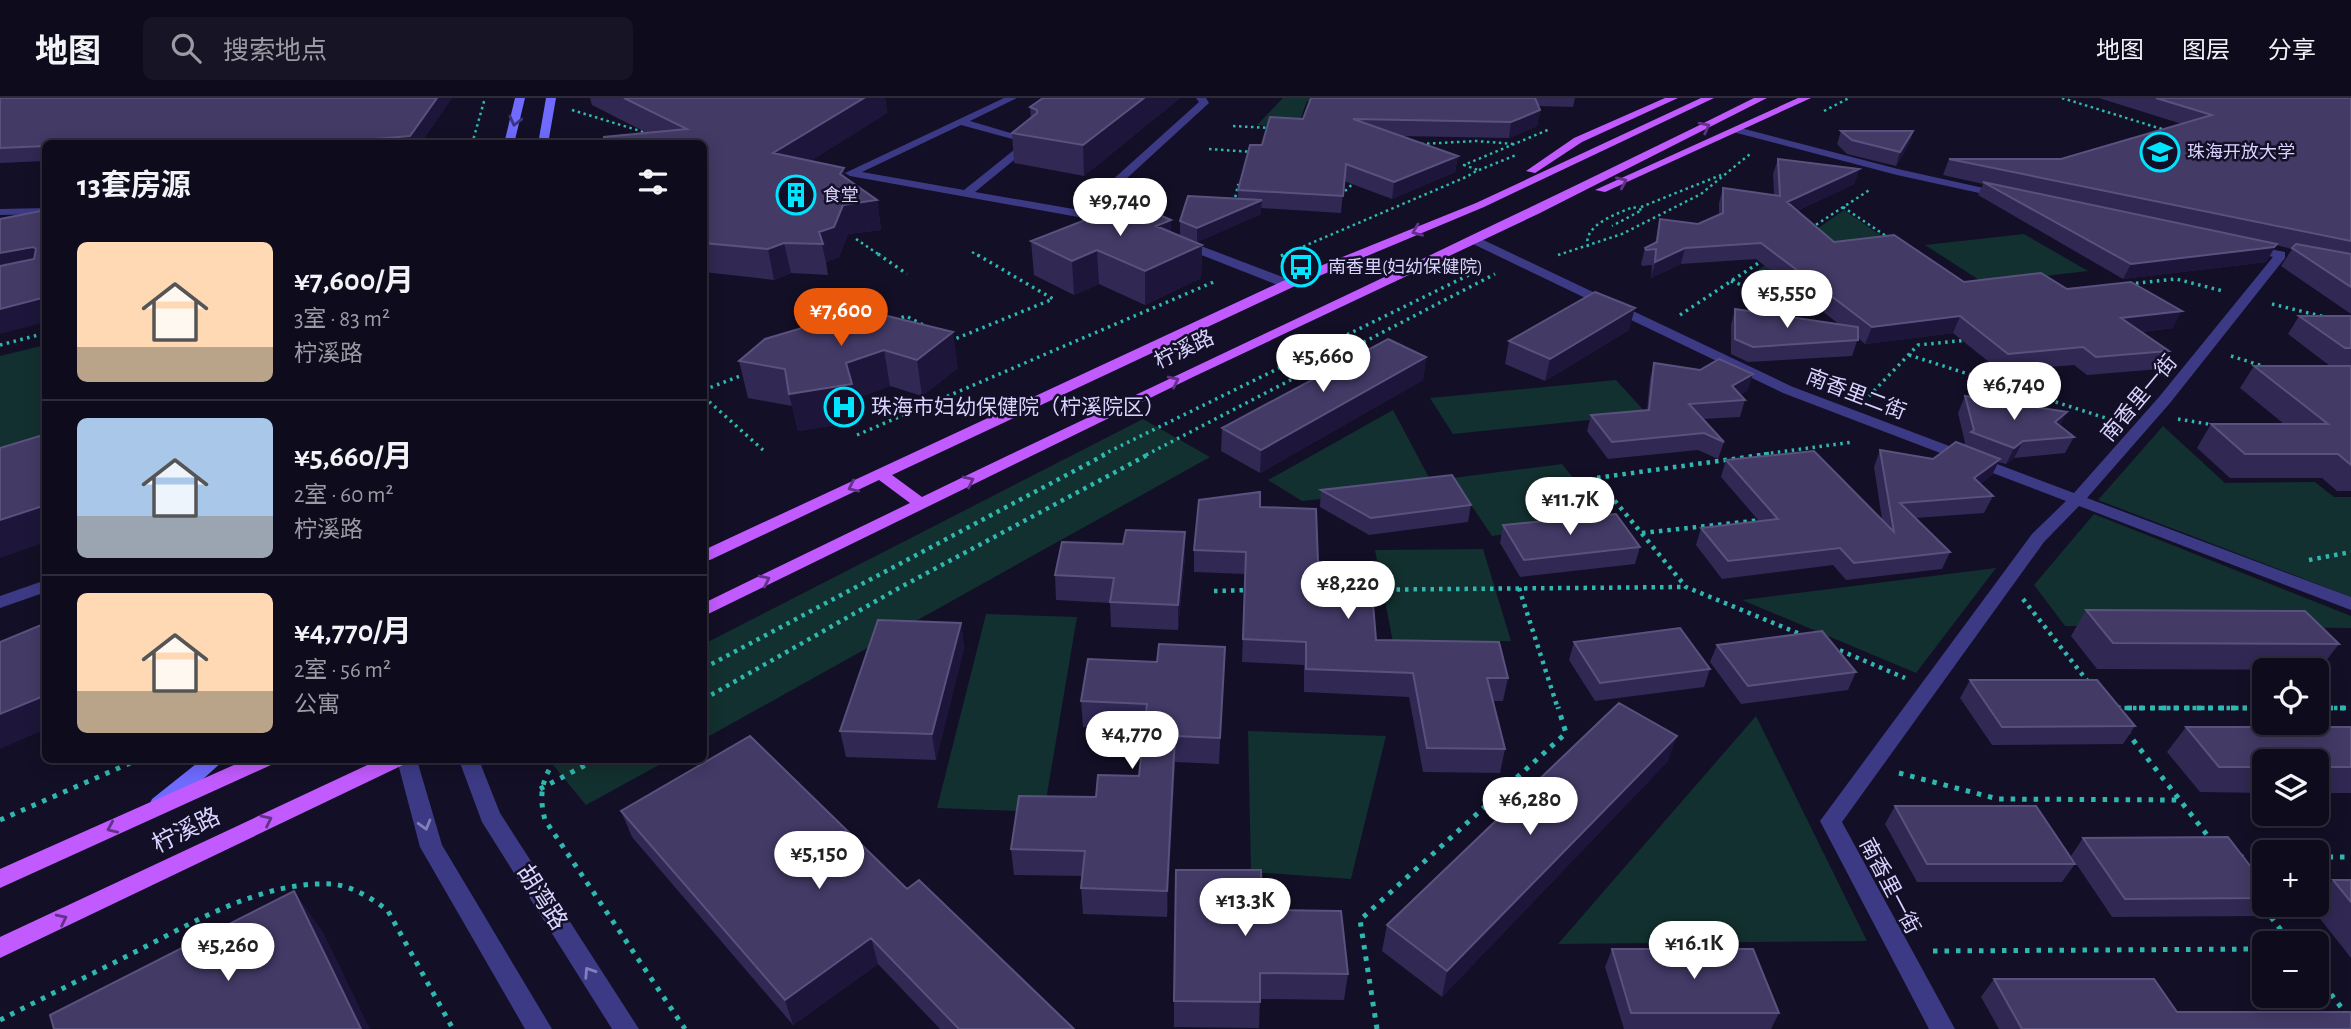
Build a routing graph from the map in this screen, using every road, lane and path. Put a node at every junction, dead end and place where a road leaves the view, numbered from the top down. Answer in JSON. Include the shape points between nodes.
{"nodes":[{"id":1,"x":485,"y":98,"type":"edge"},
{"id":2,"x":520,"y":98,"type":"edge"},
{"id":3,"x":551,"y":98,"type":"edge"},
{"id":4,"x":1012,"y":98,"type":"edge"},
{"id":5,"x":1201,"y":98,"type":"edge"},
{"id":6,"x":1673,"y":98,"type":"edge"},
{"id":7,"x":1709,"y":98,"type":"edge"},
{"id":8,"x":1762,"y":98,"type":"edge"},
{"id":9,"x":1805,"y":98,"type":"edge"},
{"id":10,"x":1849,"y":98,"type":"edge"},
{"id":11,"x":2062,"y":98,"type":"edge"},
{"id":12,"x":569,"y":109,"type":"dead end"},
{"id":13,"x":1816,"y":116,"type":"dead end"},
{"id":14,"x":960,"y":122,"type":"junction"},
{"id":15,"x":1233,"y":126,"type":"dead end"},
{"id":16,"x":1273,"y":129,"type":"edge"},
{"id":17,"x":1737,"y":130,"type":"junction"},
{"id":18,"x":2160,"y":136,"type":"edge"},
{"id":19,"x":661,"y":138,"type":"edge"},
{"id":20,"x":1770,"y":139,"type":"junction"},
{"id":21,"x":473,"y":140,"type":"edge"},
{"id":22,"x":510,"y":140,"type":"edge"},
{"id":23,"x":544,"y":140,"type":"edge"},
{"id":24,"x":1514,"y":144,"type":"edge"},
{"id":25,"x":1415,"y":145,"type":"edge"},
{"id":26,"x":1209,"y":149,"type":"dead end"},
{"id":27,"x":1261,"y":153,"type":"edge"},
{"id":28,"x":1520,"y":153,"type":"dead end"},
{"id":29,"x":1478,"y":170,"type":"dead end"},
{"id":30,"x":1897,"y":172,"type":"junction"},
{"id":31,"x":1727,"y":173,"type":"junction"},
{"id":32,"x":1362,"y":176,"type":"edge"},
{"id":33,"x":1252,"y":186,"type":"edge"},
{"id":34,"x":1332,"y":191,"type":"edge"},
{"id":35,"x":965,"y":194,"type":"junction"},
{"id":36,"x":2016,"y":198,"type":"edge"},
{"id":37,"x":1480,"y":205,"type":"junction"},
{"id":38,"x":1641,"y":207,"type":"dead end"},
{"id":39,"x":1843,"y":207,"type":"junction"},
{"id":40,"x":1232,"y":209,"type":"edge"},
{"id":41,"x":42,"y":211,"type":"edge"},
{"id":42,"x":0,"y":212,"type":"edge"},
{"id":43,"x":1534,"y":212,"type":"junction"},
{"id":44,"x":1082,"y":214,"type":"junction"},
{"id":45,"x":1132,"y":223,"type":"edge"},
{"id":46,"x":1612,"y":226,"type":"dead end"},
{"id":47,"x":1810,"y":229,"type":"edge"},
{"id":48,"x":1170,"y":238,"type":"edge"},
{"id":49,"x":856,"y":239,"type":"edge"},
{"id":50,"x":1475,"y":240,"type":"junction"},
{"id":51,"x":2228,"y":243,"type":"edge"},
{"id":52,"x":1899,"y":245,"type":"edge"},
{"id":53,"x":1588,"y":247,"type":"junction"},
{"id":54,"x":972,"y":252,"type":"dead end"},
{"id":55,"x":1765,"y":259,"type":"edge"},
{"id":56,"x":1519,"y":262,"type":"junction"},
{"id":57,"x":1247,"y":268,"type":"junction"},
{"id":58,"x":907,"y":274,"type":"dead end"},
{"id":59,"x":1731,"y":281,"type":"junction"},
{"id":60,"x":1288,"y":284,"type":"junction"},
{"id":61,"x":2121,"y":285,"type":"edge"},
{"id":62,"x":2247,"y":298,"type":"junction"},
{"id":63,"x":1817,"y":299,"type":"edge"},
{"id":64,"x":2325,"y":317,"type":"edge"},
{"id":65,"x":894,"y":320,"type":"edge"},
{"id":66,"x":928,"y":328,"type":"edge"},
{"id":67,"x":1658,"y":328,"type":"junction"},
{"id":68,"x":42,"y":334,"type":"edge"},
{"id":69,"x":939,"y":335,"type":"edge"},
{"id":70,"x":1970,"y":340,"type":"edge"},
{"id":71,"x":0,"y":345,"type":"edge"},
{"id":72,"x":2207,"y":348,"type":"junction"},
{"id":73,"x":1909,"y":355,"type":"junction"},
{"id":74,"x":2277,"y":370,"type":"edge"},
{"id":75,"x":754,"y":371,"type":"edge"},
{"id":76,"x":707,"y":389,"type":"edge"},
{"id":77,"x":707,"y":400,"type":"edge"},
{"id":78,"x":1851,"y":414,"type":"junction"},
{"id":79,"x":2153,"y":415,"type":"junction"},
{"id":80,"x":2226,"y":427,"type":"edge"},
{"id":81,"x":2142,"y":430,"type":"junction"},
{"id":82,"x":857,"y":435,"type":"dead end"},
{"id":83,"x":1904,"y":435,"type":"junction"},
{"id":84,"x":763,"y":450,"type":"dead end"},
{"id":85,"x":881,"y":474,"type":"junction"},
{"id":86,"x":2078,"y":500,"type":"junction"},
{"id":87,"x":921,"y":504,"type":"junction"},
{"id":88,"x":1774,"y":518,"type":"edge"},
{"id":89,"x":1641,"y":533,"type":"junction"},
{"id":90,"x":707,"y":553,"type":"edge"},
{"id":91,"x":2008,"y":579,"type":"junction"},
{"id":92,"x":42,"y":587,"type":"edge"},
{"id":93,"x":1686,"y":587,"type":"junction"},
{"id":94,"x":1519,"y":588,"type":"junction"},
{"id":95,"x":1255,"y":590,"type":"edge"},
{"id":96,"x":1325,"y":590,"type":"edge"},
{"id":97,"x":1214,"y":591,"type":"dead end"},
{"id":98,"x":0,"y":602,"type":"edge"},
{"id":99,"x":2351,"y":604,"type":"edge"},
{"id":100,"x":707,"y":609,"type":"edge"},
{"id":101,"x":1814,"y":640,"type":"edge"},
{"id":102,"x":1827,"y":645,"type":"edge"},
{"id":103,"x":707,"y":666,"type":"edge"},
{"id":104,"x":2091,"y":686,"type":"edge"},
{"id":105,"x":1929,"y":687,"type":"junction"},
{"id":106,"x":707,"y":697,"type":"edge"},
{"id":107,"x":2252,"y":708,"type":"edge"},
{"id":108,"x":2329,"y":708,"type":"edge"},
{"id":109,"x":2351,"y":708,"type":"edge"},
{"id":110,"x":2116,"y":718,"type":"edge"},
{"id":111,"x":2124,"y":728,"type":"edge"},
{"id":112,"x":130,"y":763,"type":"edge"},
{"id":113,"x":210,"y":763,"type":"edge"},
{"id":114,"x":257,"y":763,"type":"edge"},
{"id":115,"x":390,"y":763,"type":"edge"},
{"id":116,"x":408,"y":763,"type":"edge"},
{"id":117,"x":470,"y":763,"type":"edge"},
{"id":118,"x":553,"y":763,"type":"edge"},
{"id":119,"x":589,"y":763,"type":"edge"},
{"id":120,"x":1871,"y":765,"type":"junction"},
{"id":121,"x":540,"y":789,"type":"junction"},
{"id":122,"x":2179,"y":800,"type":"junction"},
{"id":123,"x":156,"y":808,"type":"junction"},
{"id":124,"x":0,"y":820,"type":"edge"},
{"id":125,"x":2216,"y":847,"type":"edge"},
{"id":126,"x":2237,"y":857,"type":"edge"},
{"id":127,"x":2252,"y":857,"type":"edge"},
{"id":128,"x":2329,"y":857,"type":"edge"},
{"id":129,"x":2351,"y":857,"type":"edge"},
{"id":130,"x":0,"y":879,"type":"edge"},
{"id":131,"x":2271,"y":917,"type":"edge"},
{"id":132,"x":2282,"y":931,"type":"edge"},
{"id":133,"x":0,"y":948,"type":"edge"},
{"id":134,"x":2252,"y":949,"type":"edge"},
{"id":135,"x":1900,"y":951,"type":"junction"},
{"id":136,"x":2329,"y":992,"type":"edge"},
{"id":137,"x":0,"y":1020,"type":"edge"},
{"id":138,"x":2351,"y":1020,"type":"edge"},
{"id":139,"x":453,"y":1029,"type":"edge"},
{"id":140,"x":539,"y":1029,"type":"edge"},
{"id":141,"x":626,"y":1029,"type":"edge"},
{"id":142,"x":685,"y":1029,"type":"edge"},
{"id":143,"x":1377,"y":1029,"type":"edge"},
{"id":144,"x":1942,"y":1029,"type":"edge"}],
"edges":[{"from":1,"to":21,"type":"path"},
{"from":2,"to":22,"type":"main road","one_way":true},
{"from":3,"to":23,"type":"main road"},
{"from":4,"to":14,"type":"street"},
{"from":5,"to":44,"type":"street","via":[[1204,103]]},
{"from":6,"to":37,"type":"main road","via":[[1578,140]]},
{"from":7,"to":37,"type":"main road","name":"柠溪路"},
{"from":43,"to":8,"type":"main road","name":"柠溪路","one_way":true},
{"from":9,"to":17,"type":"main road"},
{"from":10,"to":13,"type":"path"},
{"from":11,"to":18,"type":"path","via":[[2172,133]]},
{"from":12,"to":19,"type":"path"},
{"from":14,"to":35,"type":"street","via":[[1032,141]]},
{"from":14,"to":35,"type":"street","via":[[850,173]]},
{"from":15,"to":16,"type":"path"},
{"from":17,"to":20,"type":"street"},
{"from":43,"to":17,"type":"main road","one_way":true,"via":[[1613,186]]},
{"from":20,"to":30,"type":"street"},
{"from":20,"to":31,"type":"path"},
{"from":24,"to":25,"type":"path"},
{"from":26,"to":27,"type":"path"},
{"from":28,"to":29,"type":"path"},
{"from":30,"to":36,"type":"street"},
{"from":30,"to":39,"type":"path"},
{"from":31,"to":38,"type":"path"},
{"from":31,"to":53,"type":"path","via":[[1701,194]]},
{"from":32,"to":34,"type":"path","via":[[1345,191]]},
{"from":33,"to":40,"type":"path","via":[[1238,185]]},
{"from":35,"to":44,"type":"street"},
{"from":37,"to":60,"type":"main road","name":"柠溪路","one_way":true},
{"from":39,"to":47,"type":"path"},
{"from":39,"to":52,"type":"path"},
{"from":41,"to":42,"type":"street"},
{"from":43,"to":50,"type":"main road","name":"柠溪路"},
{"from":44,"to":45,"type":"street"},
{"from":46,"to":53,"type":"path","via":[[1642,211],[1633,207],[1600,223],[1588,235]]},
{"from":48,"to":57,"type":"street"},
{"from":49,"to":58,"type":"path"},
{"from":50,"to":56,"type":"street","name":"南香里二街"},
{"from":87,"to":50,"type":"main road","name":"柠溪路","one_way":true},
{"from":51,"to":62,"type":"street","name":"南香里一街","via":[[2287,256]]},
{"from":53,"to":56,"type":"path"},
{"from":54,"to":69,"type":"path","via":[[1053,299],[950,341]]},
{"from":55,"to":59,"type":"path"},
{"from":56,"to":67,"type":"street","name":"南香里二街"},
{"from":56,"to":103,"type":"path","via":[[1481,269],[1135,439]]},
{"from":56,"to":106,"type":"path","via":[[1246,401]]},
{"from":57,"to":60,"type":"street"},
{"from":57,"to":82,"type":"path"},
{"from":59,"to":63,"type":"path","via":[[1790,303]]},
{"from":59,"to":67,"type":"path"},
{"from":60,"to":85,"type":"main road","name":"柠溪路"},
{"from":61,"to":62,"type":"path","via":[[2176,279]]},
{"from":62,"to":64,"type":"path"},
{"from":62,"to":72,"type":"street","name":"南香里一街"},
{"from":65,"to":66,"type":"path","via":[[906,316]]},
{"from":67,"to":78,"type":"street","name":"南香里二街","via":[[1788,390]]},
{"from":68,"to":71,"type":"path"},
{"from":70,"to":73,"type":"path","via":[[1918,345]]},
{"from":72,"to":74,"type":"path"},
{"from":72,"to":79,"type":"street","name":"南香里一街"},
{"from":73,"to":78,"type":"path"},
{"from":73,"to":81,"type":"path"},
{"from":75,"to":76,"type":"path"},
{"from":77,"to":84,"type":"path"},
{"from":78,"to":83,"type":"street","name":"南香里二街"},
{"from":79,"to":80,"type":"path"},
{"from":79,"to":81,"type":"street","name":"南香里一街"},
{"from":81,"to":86,"type":"street","name":"南香里一街"},
{"from":83,"to":86,"type":"street","name":"南香里二街"},
{"from":83,"to":89,"type":"path","via":[[1595,478]]},
{"from":85,"to":87,"type":"main road"},
{"from":85,"to":90,"type":"main road","name":"柠溪路","one_way":true},
{"from":86,"to":91,"type":"street","name":"南香里一街","via":[[2038,538]]},
{"from":86,"to":99,"type":"street","name":"南香里二街"},
{"from":100,"to":87,"type":"main road","name":"柠溪路","one_way":true},
{"from":88,"to":89,"type":"path"},
{"from":89,"to":93,"type":"path"},
{"from":91,"to":104,"type":"path"},
{"from":91,"to":105,"type":"street","name":"南香里一街"},
{"from":92,"to":98,"type":"street"},
{"from":93,"to":94,"type":"path"},
{"from":93,"to":101,"type":"path"},
{"from":94,"to":96,"type":"path"},
{"from":94,"to":143,"type":"path","via":[[1566,733],[1360,920]]},
{"from":95,"to":97,"type":"path"},
{"from":102,"to":105,"type":"path"},
{"from":105,"to":120,"type":"street","name":"南香里一街"},
{"from":107,"to":110,"type":"path","via":[[2108,708]]},
{"from":108,"to":109,"type":"path"},
{"from":111,"to":122,"type":"path"},
{"from":112,"to":124,"type":"path"},
{"from":113,"to":123,"type":"main road"},
{"from":114,"to":123,"type":"main road","name":"柠溪路"},
{"from":133,"to":115,"type":"main road","name":"柠溪路","one_way":true},
{"from":116,"to":140,"type":"street","one_way":true,"via":[[431,847]]},
{"from":141,"to":117,"type":"street","name":"胡湾路","one_way":true,"via":[[490,816]]},
{"from":118,"to":121,"type":"path"},
{"from":119,"to":121,"type":"path"},
{"from":120,"to":122,"type":"path","via":[[1998,799]]},
{"from":120,"to":135,"type":"street","name":"南香里一街","via":[[1831,821]]},
{"from":121,"to":142,"type":"path","via":[[545,820]]},
{"from":122,"to":125,"type":"path"},
{"from":123,"to":130,"type":"main road","name":"柠溪路","one_way":true},
{"from":126,"to":127,"type":"path"},
{"from":128,"to":129,"type":"path"},
{"from":131,"to":132,"type":"path"},
{"from":134,"to":135,"type":"path"},
{"from":135,"to":144,"type":"street","name":"南香里一街"},
{"from":136,"to":138,"type":"path"},
{"from":137,"to":139,"type":"path","via":[[242,900],[293,887],[333,884],[374,900],[388,911]]}]}
